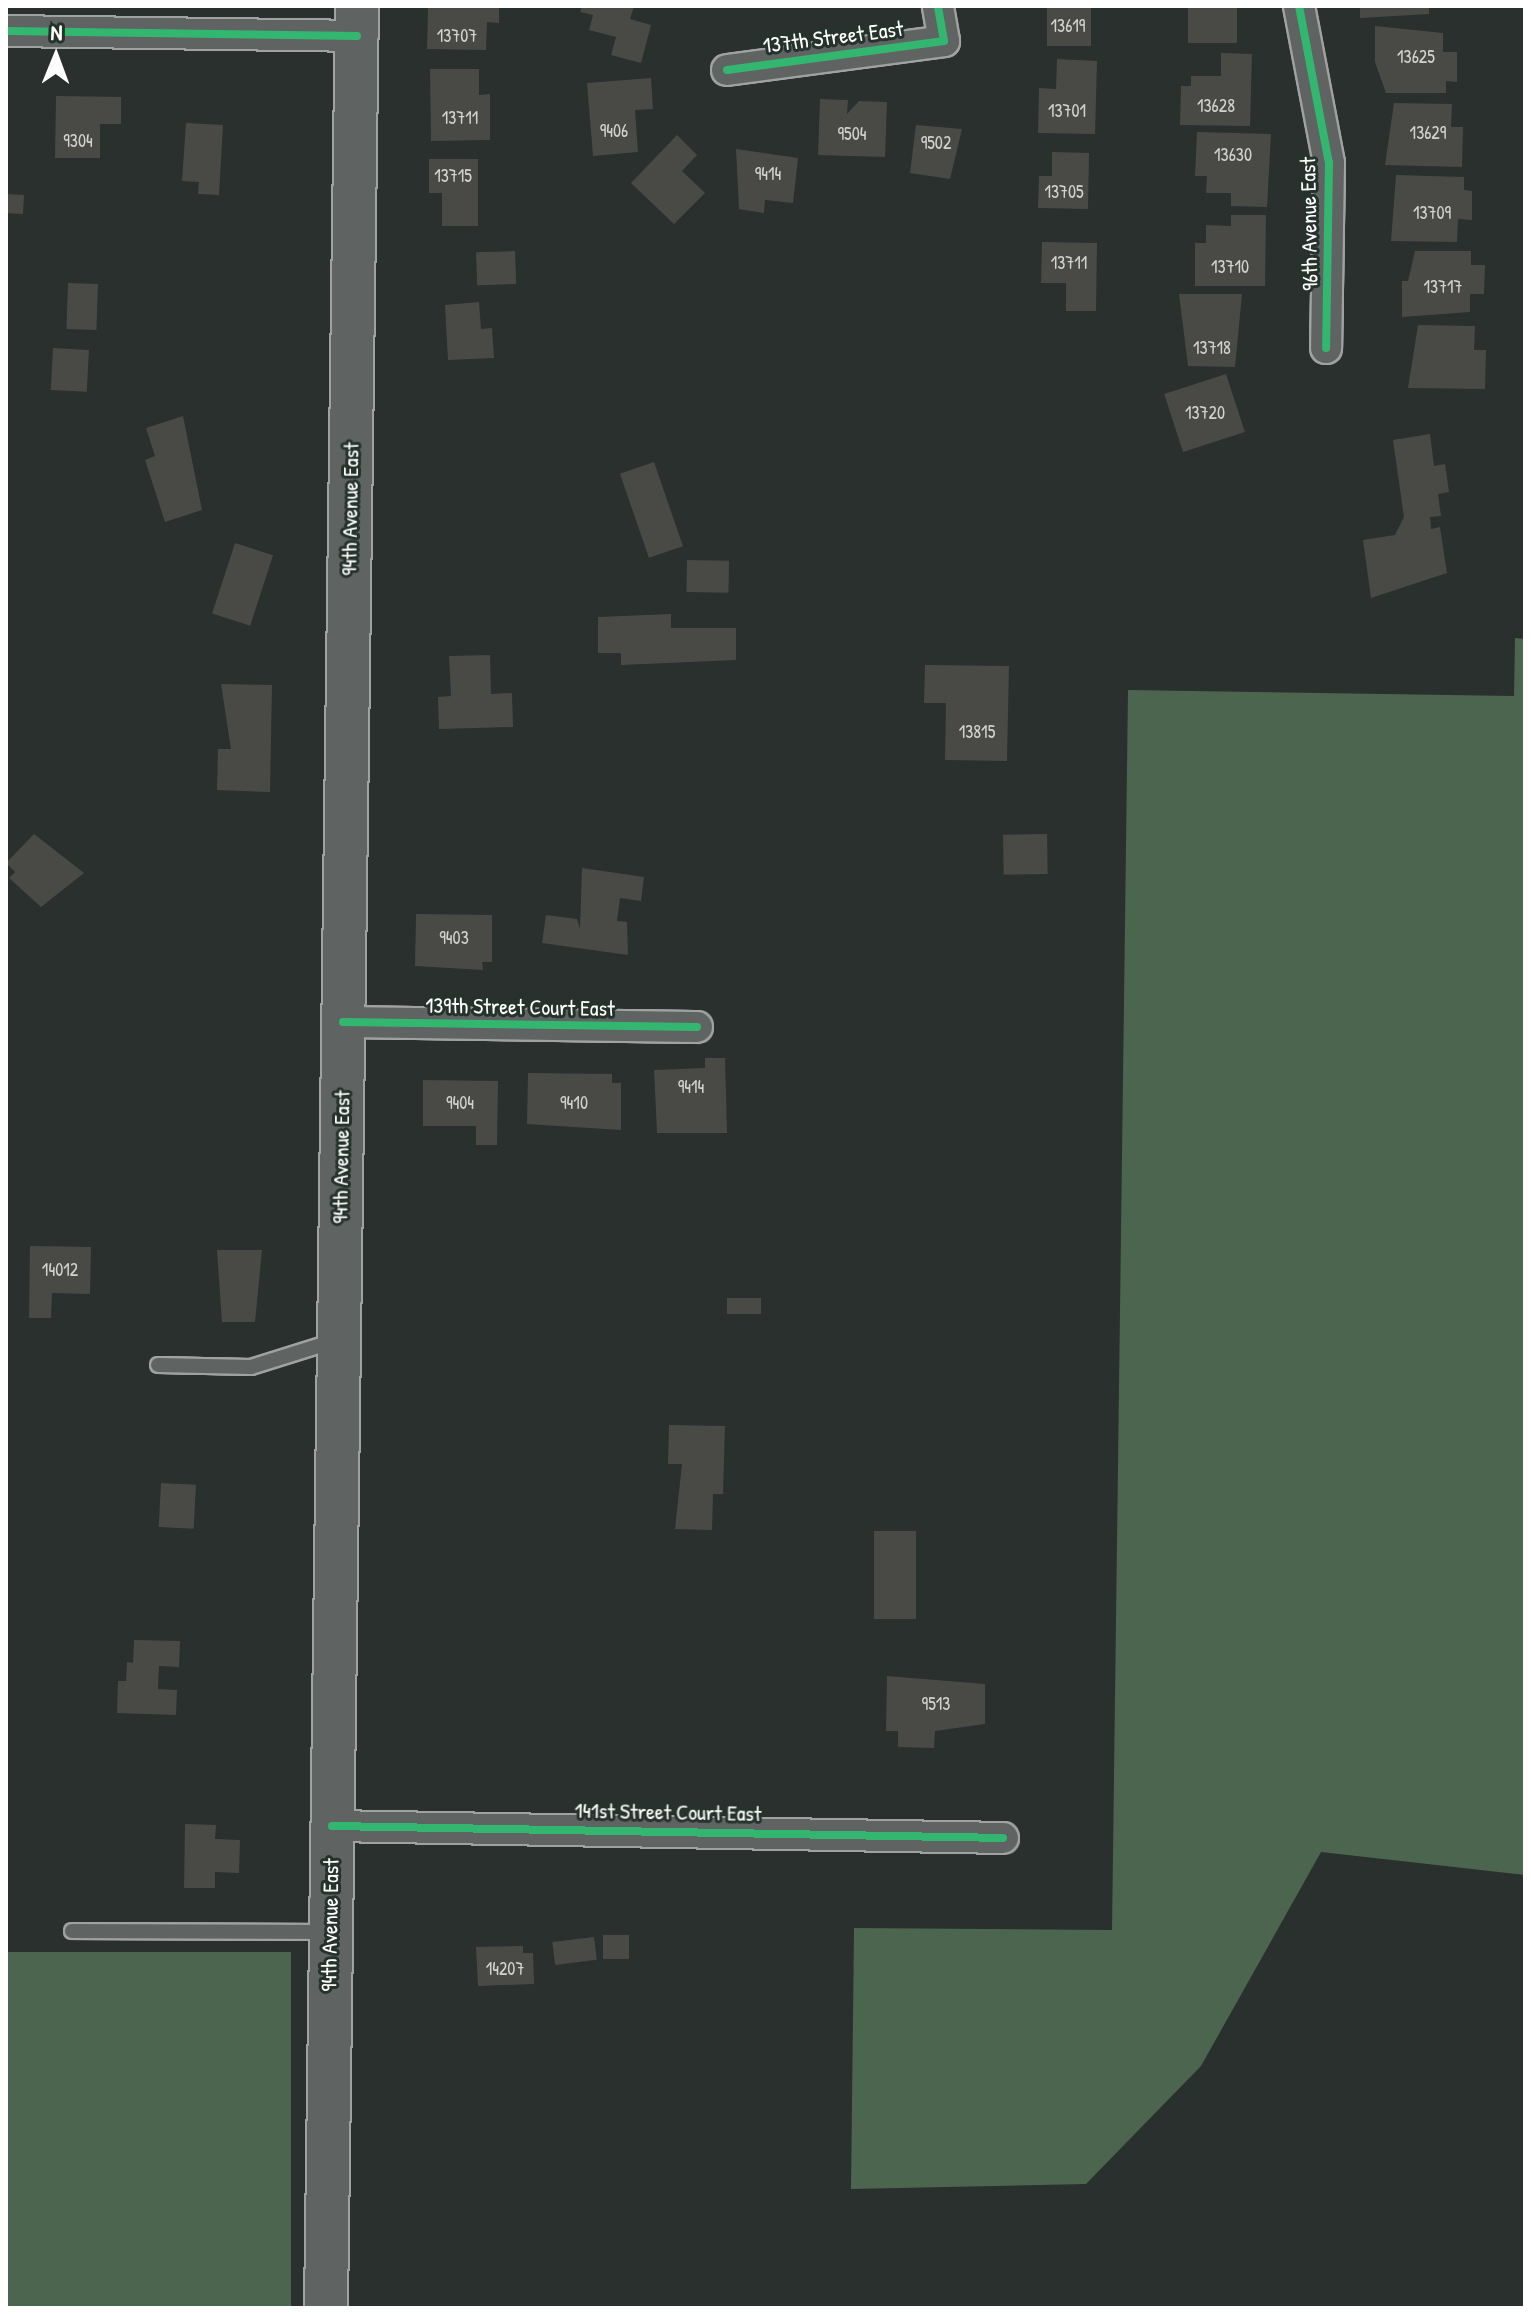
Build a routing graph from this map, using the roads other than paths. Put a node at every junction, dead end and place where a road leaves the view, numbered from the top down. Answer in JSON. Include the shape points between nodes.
{"nodes":[{"id":1,"x":938,"y":6,"type":"edge"},
{"id":2,"x":1299,"y":6,"type":"edge"},
{"id":3,"x":357,"y":21,"type":"edge"},
{"id":4,"x":6,"y":31,"type":"edge"},
{"id":5,"x":727,"y":70,"type":"dead end"},
{"id":6,"x":1326,"y":348,"type":"dead end"},
{"id":7,"x":343,"y":1022,"type":"junction"},
{"id":8,"x":697,"y":1027,"type":"dead end"},
{"id":9,"x":338,"y":1340,"type":"junction"},
{"id":10,"x":158,"y":1365,"type":"dead end"},
{"id":11,"x":332,"y":1826,"type":"junction"},
{"id":12,"x":1003,"y":1838,"type":"dead end"},
{"id":13,"x":72,"y":1931,"type":"dead end"},
{"id":14,"x":330,"y":1932,"type":"junction"},
{"id":15,"x":326,"y":2308,"type":"edge"}],
"edges":[{"from":1,"to":5,"type":"street","name":"137th Street East","via":[[944,41]]},
{"from":2,"to":6,"type":"street","name":"96th Avenue East","via":[[1329,163]]},
{"from":3,"to":4,"type":"street"},
{"from":3,"to":7,"type":"main road","name":"94th Avenue East"},
{"from":7,"to":8,"type":"street","name":"139th Street Court East"},
{"from":7,"to":9,"type":"main road","name":"94th Avenue East"},
{"from":9,"to":10,"type":"lane","via":[[251,1367]]},
{"from":9,"to":11,"type":"main road","name":"94th Avenue East"},
{"from":11,"to":12,"type":"street","name":"141st Street Court East"},
{"from":11,"to":14,"type":"main road","name":"94th Avenue East"},
{"from":13,"to":14,"type":"lane"},
{"from":14,"to":15,"type":"main road","name":"94th Avenue East"}]}
